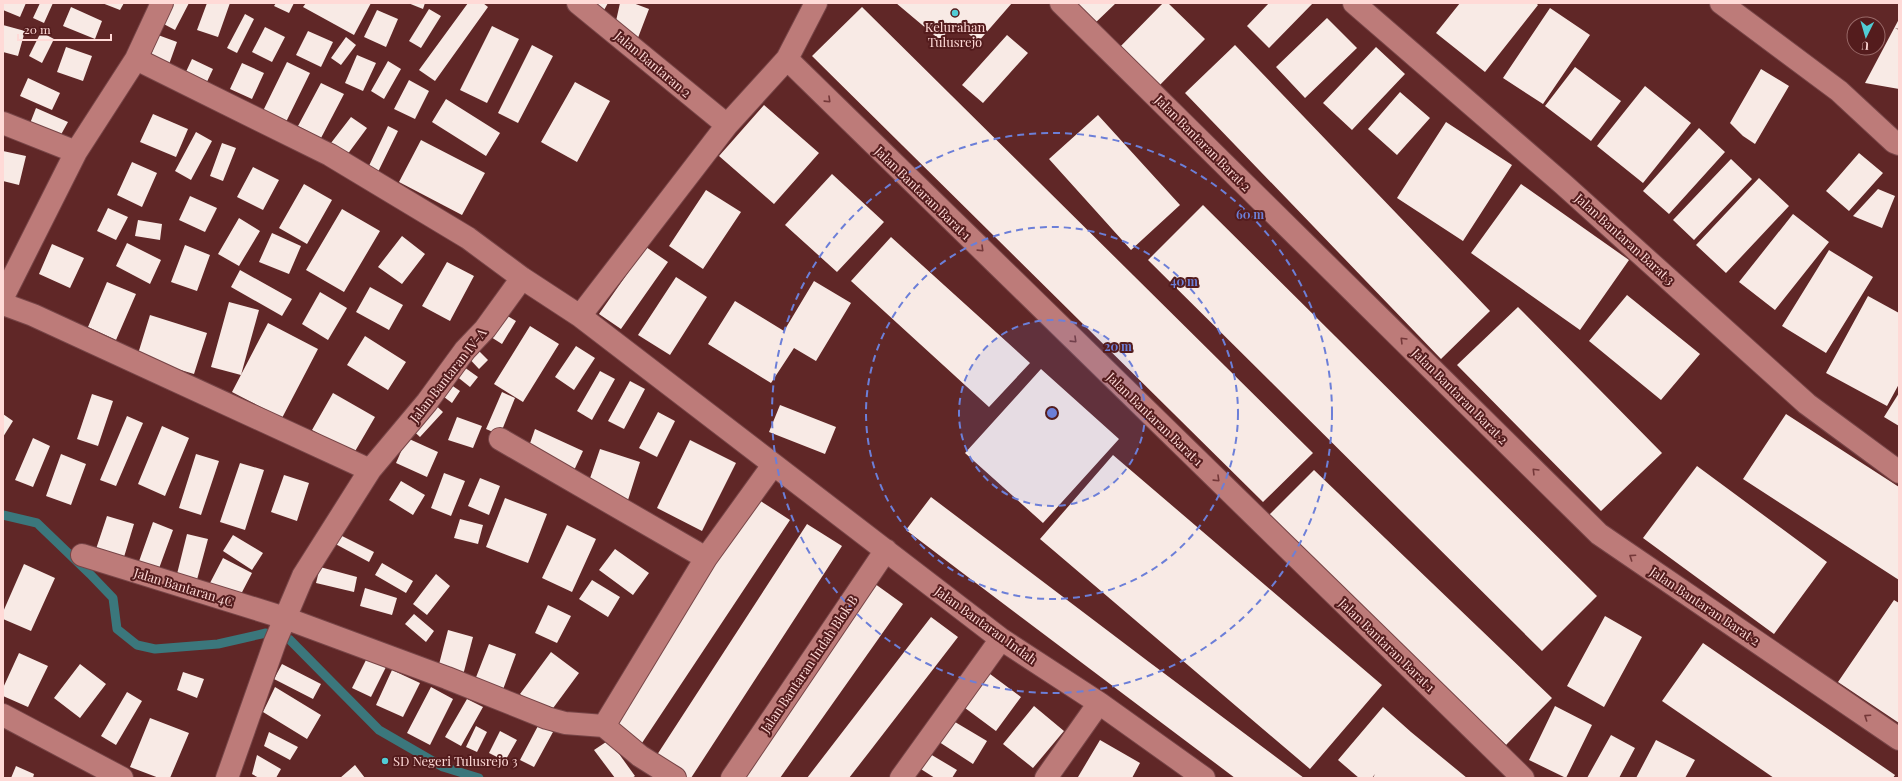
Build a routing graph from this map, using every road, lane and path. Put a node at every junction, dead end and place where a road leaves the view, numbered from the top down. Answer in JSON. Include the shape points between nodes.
{"nodes":[{"id":1,"x":162,"y":3,"type":"edge"},
{"id":2,"x":816,"y":3,"type":"edge"},
{"id":3,"x":1062,"y":3,"type":"edge"},
{"id":4,"x":1354,"y":3,"type":"edge"},
{"id":5,"x":1721,"y":3,"type":"edge"},
{"id":6,"x":582,"y":4,"type":"edge"},
{"id":7,"x":136,"y":59,"type":"junction"},
{"id":8,"x":787,"y":60,"type":"junction"},
{"id":9,"x":3,"y":123,"type":"edge"},
{"id":10,"x":727,"y":125,"type":"junction"},
{"id":11,"x":1899,"y":144,"type":"edge"},
{"id":12,"x":76,"y":152,"type":"junction"},
{"id":13,"x":522,"y":278,"type":"junction"},
{"id":14,"x":3,"y":297,"type":"edge"},
{"id":15,"x":580,"y":316,"type":"junction"},
{"id":16,"x":500,"y":439,"type":"dead end"},
{"id":17,"x":772,"y":465,"type":"junction"},
{"id":18,"x":370,"y":470,"type":"junction"},
{"id":19,"x":1899,"y":472,"type":"edge"},
{"id":20,"x":886,"y":550,"type":"junction"},
{"id":21,"x":82,"y":555,"type":"dead end"},
{"id":22,"x":706,"y":558,"type":"junction"},
{"id":23,"x":280,"y":631,"type":"junction"},
{"id":24,"x":1001,"y":639,"type":"junction"},
{"id":25,"x":1099,"y":703,"type":"junction"},
{"id":26,"x":3,"y":715,"type":"edge"},
{"id":27,"x":604,"y":726,"type":"junction"},
{"id":28,"x":1899,"y":739,"type":"edge"},
{"id":29,"x":122,"y":778,"type":"edge"},
{"id":30,"x":227,"y":778,"type":"edge"},
{"id":31,"x":675,"y":778,"type":"edge"},
{"id":32,"x":732,"y":778,"type":"edge"},
{"id":33,"x":901,"y":778,"type":"edge"},
{"id":34,"x":1046,"y":778,"type":"edge"},
{"id":35,"x":1204,"y":778,"type":"edge"},
{"id":36,"x":1523,"y":778,"type":"edge"}],
"edges":[{"from":1,"to":7,"type":"street"},
{"from":2,"to":8,"type":"street"},
{"from":28,"to":3,"type":"street","name":"Jalan Bantaran Barat 2","one_way":true,"via":[[1599,534]]},
{"from":4,"to":19,"type":"street","name":"Jalan Bantaran Barat 3","via":[[1569,189],[1807,404]]},
{"from":5,"to":11,"type":"street","via":[[1839,91]]},
{"from":6,"to":10,"type":"street","name":"Jalan Bantaran 2"},
{"from":7,"to":12,"type":"street"},
{"from":7,"to":13,"type":"street","name":"Jalan Bantaran Indah","via":[[330,154],[468,238]]},
{"from":8,"to":10,"type":"street"},
{"from":8,"to":36,"type":"street","name":"Jalan Bantaran Barat 1","one_way":true},
{"from":9,"to":12,"type":"street"},
{"from":10,"to":15,"type":"street"},
{"from":12,"to":14,"type":"street"},
{"from":13,"to":15,"type":"street","name":"Jalan Bantaran Indah"},
{"from":13,"to":18,"type":"street","name":"Jalan Bantaran IV-A","via":[[485,329]]},
{"from":14,"to":18,"type":"street","via":[[33,315]]},
{"from":15,"to":17,"type":"street","name":"Jalan Bantaran Indah"},
{"from":16,"to":22,"type":"street"},
{"from":17,"to":20,"type":"street","name":"Jalan Bantaran Indah"},
{"from":17,"to":22,"type":"street"},
{"from":18,"to":23,"type":"street","name":"Jalan Bantaran IV-A","via":[[303,576]]},
{"from":20,"to":24,"type":"street","name":"Jalan Bantaran Indah"},
{"from":20,"to":32,"type":"street","name":"Jalan Bantaran Indah Blok B"},
{"from":21,"to":23,"type":"street","name":"Jalan Bantaran 4C"},
{"from":22,"to":27,"type":"street"},
{"from":23,"to":27,"type":"street","name":"Jalan Bantaran 4C","via":[[447,678],[547,718],[565,723]]},
{"from":23,"to":30,"type":"street","name":"Jalan Bantaran IV-A"},
{"from":24,"to":25,"type":"street","name":"Jalan Bantaran Indah"},
{"from":24,"to":33,"type":"street"},
{"from":25,"to":34,"type":"street"},
{"from":25,"to":35,"type":"street","name":"Jalan Bantaran Indah"},
{"from":26,"to":29,"type":"street"},
{"from":27,"to":31,"type":"street","via":[[640,756]]}]}
